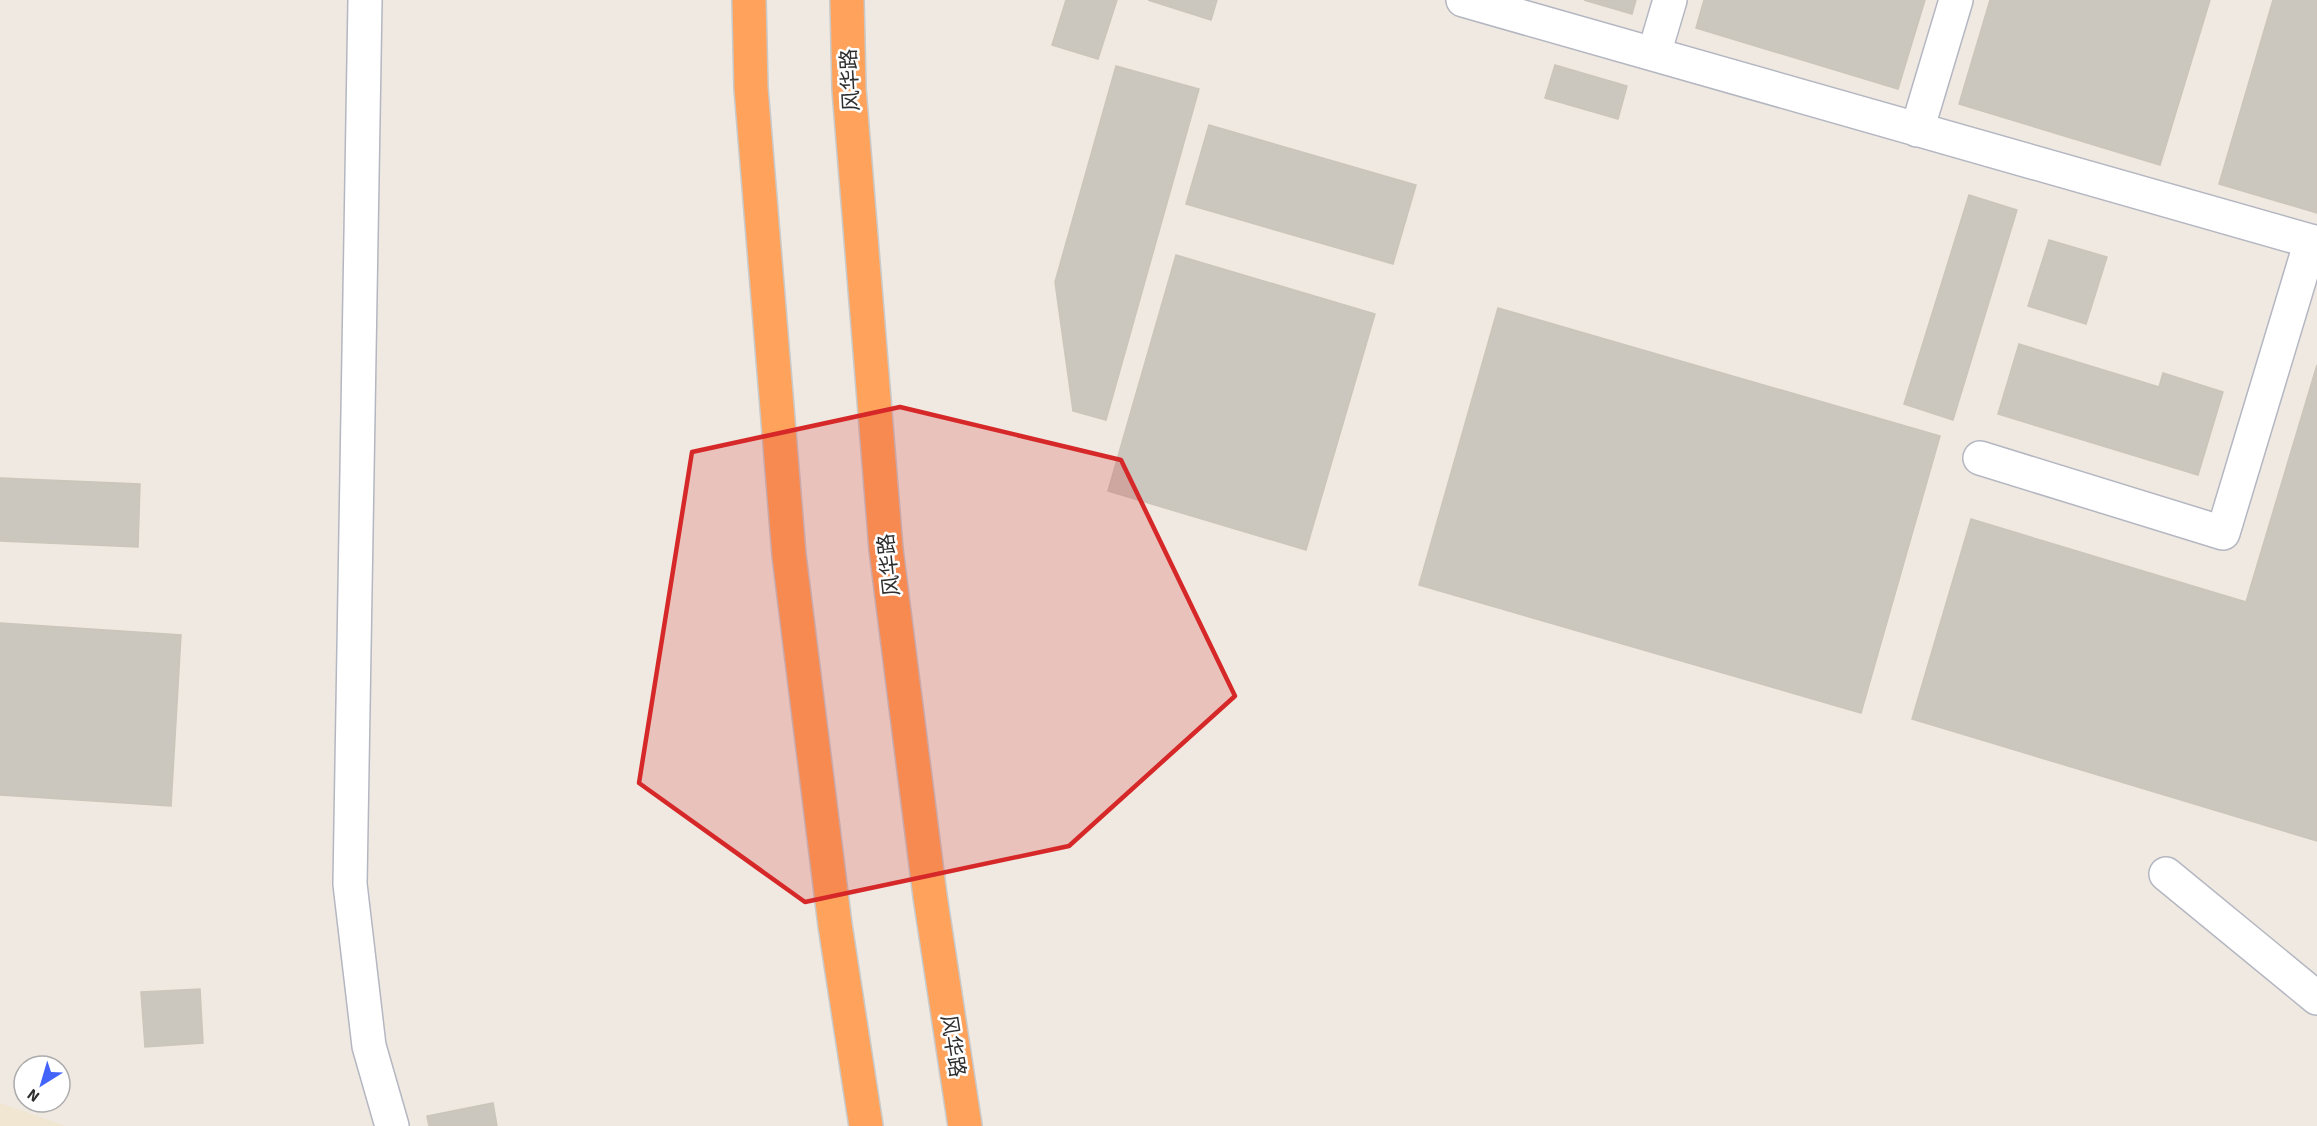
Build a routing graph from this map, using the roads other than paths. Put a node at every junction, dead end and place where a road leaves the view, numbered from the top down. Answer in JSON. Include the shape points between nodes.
{"nodes":[{"id":1,"x":365,"y":0,"type":"edge"},
{"id":2,"x":749,"y":0,"type":"edge"},
{"id":3,"x":847,"y":0,"type":"edge"},
{"id":4,"x":1463,"y":0,"type":"edge"},
{"id":5,"x":1670,"y":0,"type":"edge"},
{"id":6,"x":1956,"y":0,"type":"edge"},
{"id":7,"x":1654,"y":54,"type":"junction"},
{"id":8,"x":1917,"y":130,"type":"junction"},
{"id":9,"x":2314,"y":242,"type":"edge"},
{"id":10,"x":1980,"y":458,"type":"dead end"},
{"id":11,"x":2166,"y":874,"type":"dead end"},
{"id":12,"x":2317,"y":999,"type":"edge"},
{"id":13,"x":392,"y":1126,"type":"edge"},
{"id":14,"x":866,"y":1126,"type":"edge"},
{"id":15,"x":965,"y":1126,"type":"edge"}],
"edges":[{"from":1,"to":13,"type":"street","via":[[350,884],[369,1046]]},
{"from":2,"to":14,"type":"highway","via":[[751,88],[789,555],[835,925]]},
{"from":3,"to":15,"type":"highway","name":"风华路","via":[[849,89],[886,549],[930,896]]},
{"from":4,"to":7,"type":"street"},
{"from":5,"to":7,"type":"street"},
{"from":6,"to":8,"type":"street"},
{"from":7,"to":8,"type":"street"},
{"from":8,"to":9,"type":"street"},
{"from":9,"to":10,"type":"street","via":[[2223,533]]},
{"from":11,"to":12,"type":"street"}]}
